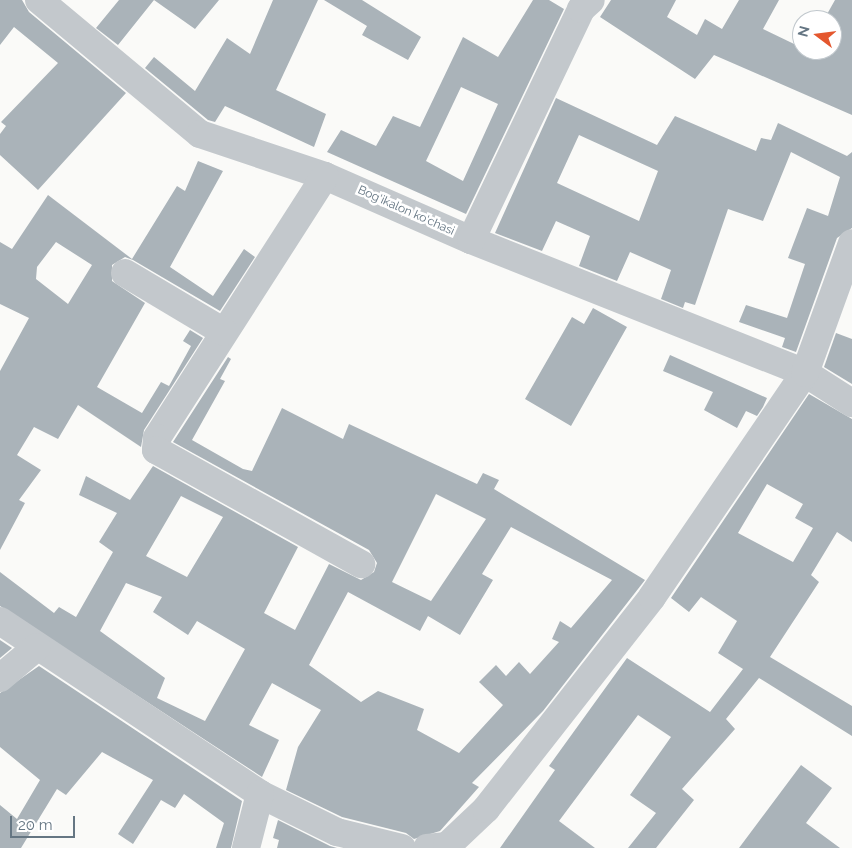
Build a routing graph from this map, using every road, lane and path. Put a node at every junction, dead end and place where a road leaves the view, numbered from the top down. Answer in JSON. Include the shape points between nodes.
{"nodes":[{"id":1,"x":39,"y":0,"type":"edge"},
{"id":2,"x":580,"y":3,"type":"edge"},
{"id":3,"x":325,"y":176,"type":"junction"},
{"id":4,"x":471,"y":240,"type":"junction"},
{"id":5,"x":852,"y":243,"type":"edge"},
{"id":6,"x":125,"y":273,"type":"dead end"},
{"id":7,"x":224,"y":332,"type":"junction"},
{"id":8,"x":805,"y":373,"type":"junction"},
{"id":9,"x":852,"y":403,"type":"edge"},
{"id":10,"x":361,"y":564,"type":"dead end"},
{"id":11,"x":0,"y":621,"type":"edge"},
{"id":12,"x":37,"y":647,"type":"junction"},
{"id":13,"x":0,"y":678,"type":"edge"},
{"id":14,"x":260,"y":794,"type":"junction"},
{"id":15,"x":246,"y":848,"type":"edge"},
{"id":16,"x":402,"y":848,"type":"edge"},
{"id":17,"x":427,"y":848,"type":"edge"}],
"edges":[{"from":1,"to":3,"type":"street","name":"Bog'ikalon ko'chasi","via":[[200,134]]},
{"from":2,"to":4,"type":"street"},
{"from":3,"to":4,"type":"street","name":"Bog'ikalon ko'chasi"},
{"from":3,"to":7,"type":"street"},
{"from":4,"to":8,"type":"street","name":"Bog'ikalon ko'chasi"},
{"from":5,"to":8,"type":"street"},
{"from":6,"to":7,"type":"street"},
{"from":7,"to":10,"type":"street","via":[[157,438],[156,450]]},
{"from":8,"to":9,"type":"street","name":"Bog'ikalon ko'chasi"},
{"from":8,"to":17,"type":"street","via":[[652,597],[486,810],[447,846]]},
{"from":11,"to":12,"type":"street"},
{"from":12,"to":13,"type":"street"},
{"from":12,"to":14,"type":"street"},
{"from":14,"to":15,"type":"street"},
{"from":14,"to":16,"type":"street","via":[[337,832]]}]}
